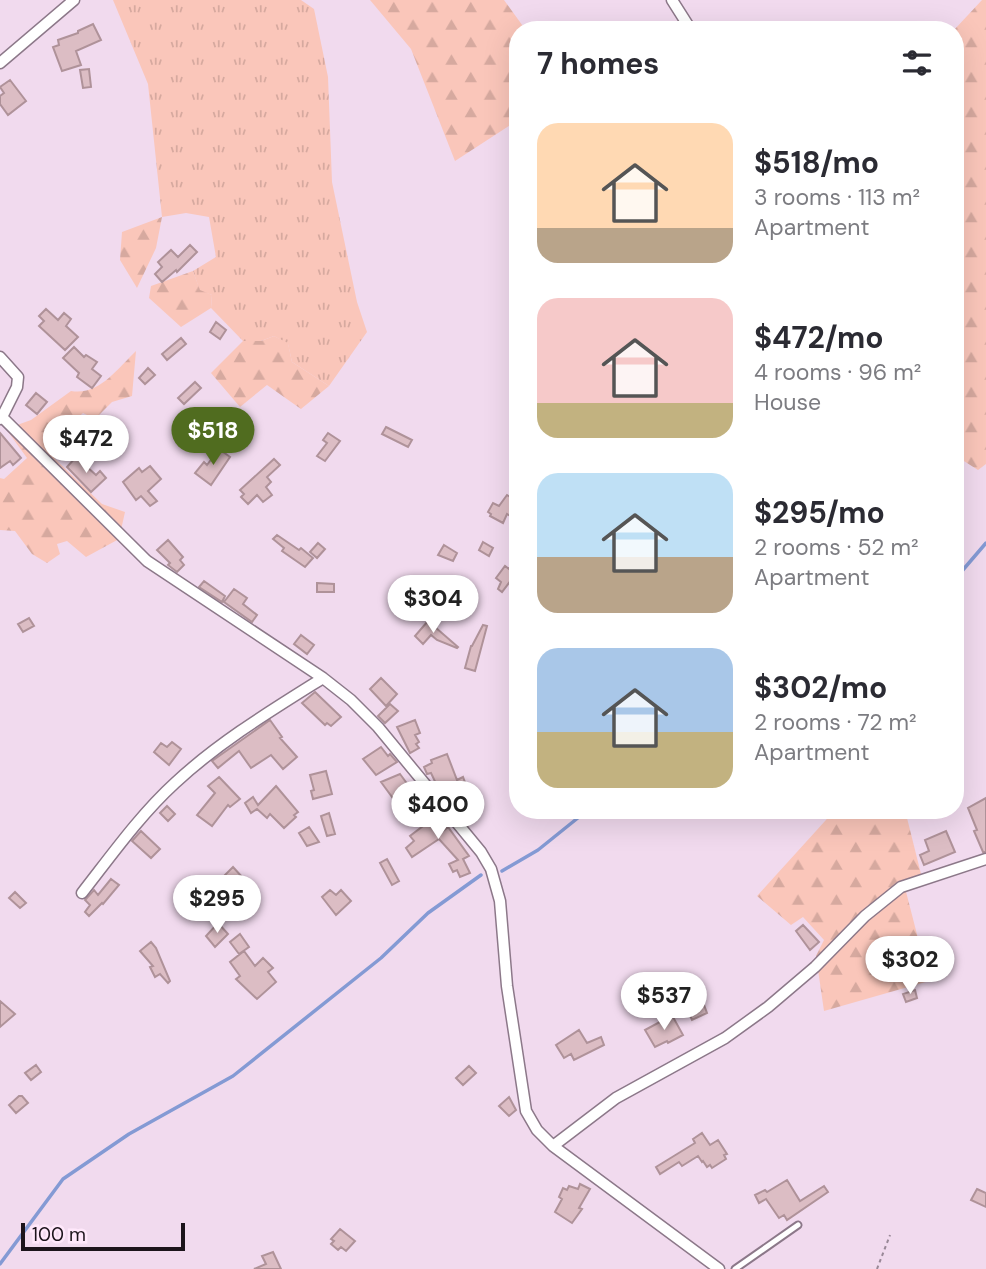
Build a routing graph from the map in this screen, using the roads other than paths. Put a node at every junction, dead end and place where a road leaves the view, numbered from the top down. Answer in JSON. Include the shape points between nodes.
{"nodes":[{"id":1,"x":74,"y":0,"type":"edge"},
{"id":2,"x":672,"y":0,"type":"edge"},
{"id":3,"x":685,"y":21,"type":"edge"},
{"id":4,"x":0,"y":64,"type":"edge"},
{"id":5,"x":0,"y":357,"type":"edge"},
{"id":6,"x":1,"y":418,"type":"edge"},
{"id":7,"x":323,"y":678,"type":"junction"},
{"id":8,"x":986,"y":859,"type":"edge"},
{"id":9,"x":82,"y":893,"type":"dead end"},
{"id":10,"x":554,"y":1146,"type":"junction"},
{"id":11,"x":798,"y":1225,"type":"dead end"},
{"id":12,"x":719,"y":1269,"type":"edge"},
{"id":13,"x":735,"y":1269,"type":"edge"}],
"edges":[{"from":1,"to":4,"type":"street"},
{"from":2,"to":3,"type":"street"},
{"from":5,"to":6,"type":"street","via":[[18,377]]},
{"from":6,"to":7,"type":"street","via":[[147,561]]},
{"from":7,"to":9,"type":"street","via":[[209,754],[174,784]]},
{"from":7,"to":10,"type":"street","via":[[378,727],[491,869],[500,901],[526,1111]]},
{"from":8,"to":10,"type":"street","via":[[901,887],[768,1007],[725,1038],[616,1098]]},
{"from":10,"to":12,"type":"street"},
{"from":11,"to":13,"type":"lane"}]}
